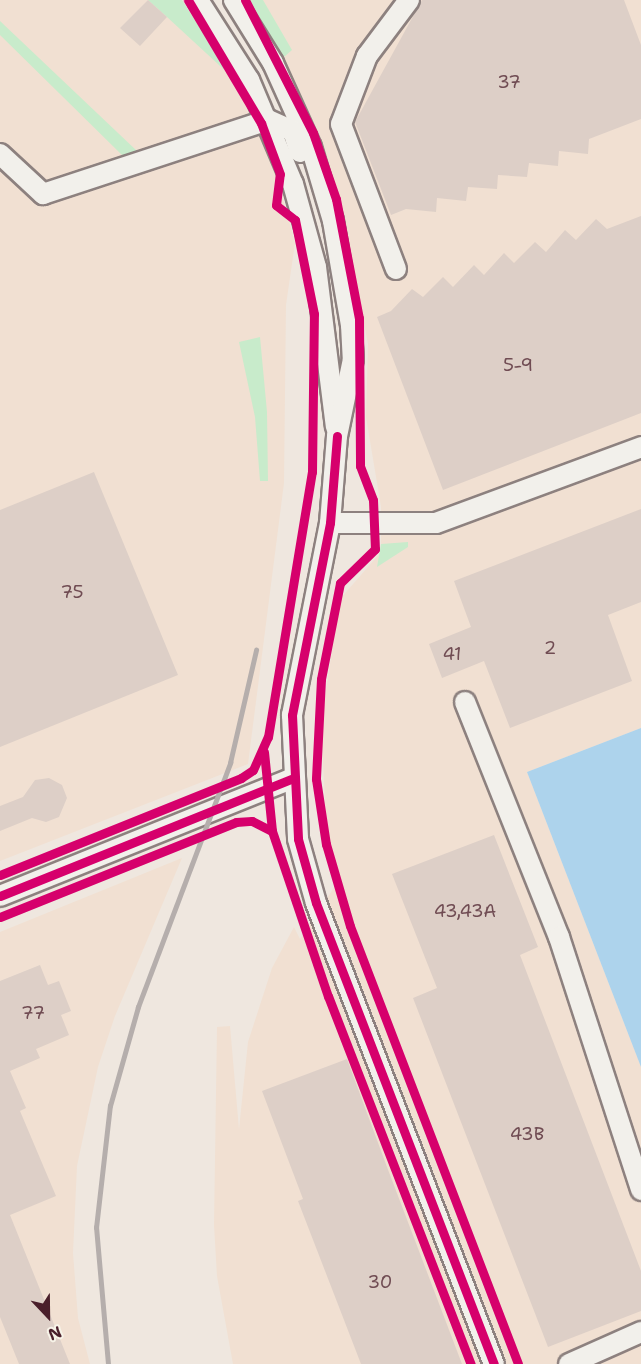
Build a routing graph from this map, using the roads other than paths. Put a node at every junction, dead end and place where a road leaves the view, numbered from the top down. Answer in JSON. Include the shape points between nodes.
{"nodes":[{"id":1,"x":198,"y":0,"type":"edge"},
{"id":2,"x":234,"y":0,"type":"edge"},
{"id":3,"x":409,"y":0,"type":"edge"},
{"id":4,"x":282,"y":82,"type":"junction"},
{"id":5,"x":268,"y":120,"type":"junction"},
{"id":6,"x":5,"y":159,"type":"edge"},
{"id":7,"x":333,"y":221,"type":"junction"},
{"id":8,"x":396,"y":269,"type":"dead end"},
{"id":9,"x":337,"y":436,"type":"junction"},
{"id":10,"x":641,"y":447,"type":"edge"},
{"id":11,"x":330,"y":523,"type":"junction"},
{"id":12,"x":465,"y":702,"type":"dead end"},
{"id":13,"x":291,"y":779,"type":"junction"},
{"id":14,"x":0,"y":896,"type":"edge"},
{"id":15,"x":641,"y":1190,"type":"edge"},
{"id":16,"x":641,"y":1332,"type":"edge"},
{"id":17,"x":494,"y":1364,"type":"edge"},
{"id":18,"x":569,"y":1364,"type":"edge"}],
"edges":[{"from":1,"to":5,"type":"street"},
{"from":2,"to":4,"type":"street"},
{"from":3,"to":8,"type":"street","via":[[367,57],[340,124]]},
{"from":4,"to":5,"type":"street"},
{"from":4,"to":7,"type":"street","via":[[311,147]]},
{"from":5,"to":6,"type":"street","via":[[43,195]]},
{"from":5,"to":7,"type":"street","via":[[293,131],[318,200]]},
{"from":5,"to":9,"type":"street","via":[[316,267]]},
{"from":7,"to":9,"type":"street","via":[[353,359]]},
{"from":9,"to":11,"type":"street"},
{"from":10,"to":11,"type":"street","via":[[436,523]]},
{"from":11,"to":13,"type":"street","via":[[297,677]]},
{"from":12,"to":15,"type":"street","via":[[559,937]]},
{"from":13,"to":14,"type":"street"},
{"from":13,"to":17,"type":"street","via":[[298,839],[316,903]]},
{"from":16,"to":18,"type":"street"}]}
